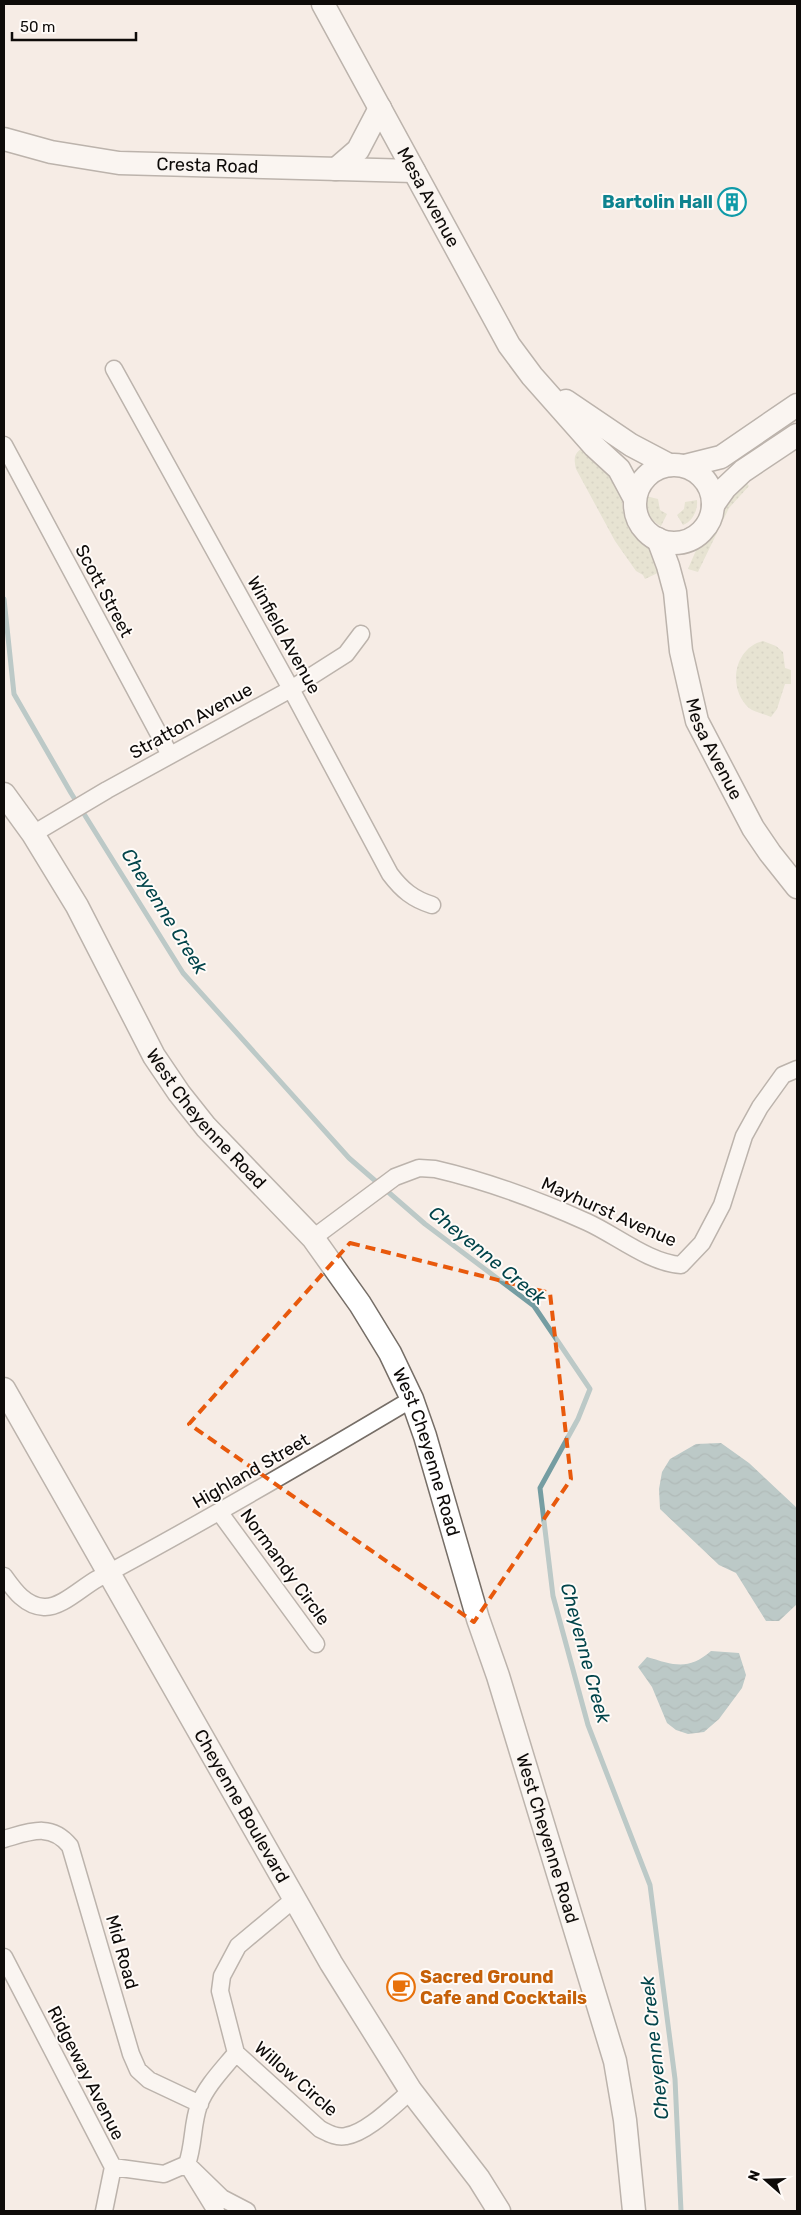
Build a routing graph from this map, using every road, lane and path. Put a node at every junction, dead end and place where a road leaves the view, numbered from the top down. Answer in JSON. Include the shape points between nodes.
{"nodes":[{"id":1,"x":323,"y":4,"type":"edge"},
{"id":2,"x":380,"y":108,"type":"junction"},
{"id":3,"x":4,"y":139,"type":"edge"},
{"id":4,"x":336,"y":169,"type":"junction"},
{"id":5,"x":414,"y":171,"type":"junction"},
{"id":6,"x":114,"y":369,"type":"dead end"},
{"id":7,"x":543,"y":386,"type":"junction"},
{"id":8,"x":797,"y":405,"type":"edge"},
{"id":9,"x":797,"y":435,"type":"edge"},
{"id":10,"x":4,"y":445,"type":"edge"},
{"id":11,"x":677,"y":466,"type":"junction"},
{"id":12,"x":635,"y":499,"type":"junction"},
{"id":13,"x":713,"y":505,"type":"junction"},
{"id":14,"x":696,"y":536,"type":"junction"},
{"id":15,"x":658,"y":539,"type":"junction"},
{"id":16,"x":675,"y":592,"type":"junction"},
{"id":17,"x":361,"y":634,"type":"dead end"},
{"id":18,"x":291,"y":689,"type":"junction"},
{"id":19,"x":170,"y":755,"type":"junction"},
{"id":20,"x":4,"y":794,"type":"edge"},
{"id":21,"x":33,"y":834,"type":"junction"},
{"id":22,"x":797,"y":887,"type":"edge"},
{"id":23,"x":432,"y":905,"type":"dead end"},
{"id":24,"x":797,"y":1069,"type":"edge"},
{"id":25,"x":313,"y":1238,"type":"junction"},
{"id":26,"x":4,"y":1390,"type":"edge"},
{"id":27,"x":412,"y":1399,"type":"junction"},
{"id":28,"x":220,"y":1512,"type":"junction"},
{"id":29,"x":107,"y":1574,"type":"junction"},
{"id":30,"x":4,"y":1576,"type":"edge"},
{"id":31,"x":316,"y":1644,"type":"dead end"},
{"id":32,"x":4,"y":1838,"type":"edge"},
{"id":33,"x":293,"y":1900,"type":"junction"},
{"id":34,"x":4,"y":1957,"type":"edge"},
{"id":35,"x":236,"y":2053,"type":"junction"},
{"id":36,"x":412,"y":2091,"type":"junction"},
{"id":37,"x":200,"y":2104,"type":"junction"},
{"id":38,"x":188,"y":2164,"type":"junction"},
{"id":39,"x":113,"y":2167,"type":"junction"},
{"id":40,"x":104,"y":2211,"type":"edge"},
{"id":41,"x":216,"y":2211,"type":"edge"},
{"id":42,"x":247,"y":2211,"type":"edge"},
{"id":43,"x":499,"y":2211,"type":"edge"},
{"id":44,"x":634,"y":2211,"type":"edge"}],
"edges":[{"from":1,"to":2,"type":"street","name":"Mesa Avenue"},
{"from":2,"to":4,"type":"street","via":[[358,150]]},
{"from":2,"to":5,"type":"street","name":"Mesa Avenue"},
{"from":3,"to":4,"type":"street","name":"Cresta Road","via":[[51,152],[119,163]]},
{"from":4,"to":5,"type":"street","name":"Cresta Road"},
{"from":5,"to":7,"type":"street","name":"Mesa Avenue","via":[[509,345]]},
{"from":6,"to":18,"type":"street","name":"Winfield Avenue"},
{"from":7,"to":11,"type":"street","name":"Mesa Avenue","via":[[631,445]]},
{"from":7,"to":12,"type":"street","name":"Mesa Avenue","via":[[594,446],[620,469]]},
{"from":8,"to":11,"type":"street","via":[[721,457]]},
{"from":9,"to":13,"type":"street","via":[[743,471]]},
{"from":10,"to":19,"type":"street","name":"Scott Street"},
{"from":11,"to":12,"type":"street","via":[[656,469],[646,476]]},
{"from":11,"to":13,"type":"street","via":[[698,474],[708,485]]},
{"from":12,"to":15,"type":"street","via":[[640,523]]},
{"from":13,"to":14,"type":"street","via":[[704,528]]},
{"from":14,"to":15,"type":"street","via":[[683,542],[670,543]]},
{"from":14,"to":16,"type":"street","name":"Mesa Avenue","via":[[687,551]]},
{"from":15,"to":16,"type":"street","name":"Mesa Avenue"},
{"from":16,"to":22,"type":"street","name":"Mesa Avenue","via":[[682,658],[697,721],[753,828]]},
{"from":17,"to":18,"type":"street","name":"Stratton Avenue","via":[[346,654]]},
{"from":18,"to":19,"type":"street","name":"Stratton Avenue"},
{"from":18,"to":23,"type":"street","name":"Winfield Avenue","via":[[390,874],[404,892]]},
{"from":19,"to":21,"type":"street","name":"Stratton Avenue"},
{"from":20,"to":21,"type":"street","name":"West Cheyenne Road"},
{"from":21,"to":25,"type":"street","name":"West Cheyenne Road","via":[[77,906],[154,1056],[179,1093],[206,1127]]},
{"from":24,"to":25,"type":"street","name":"Mayhurst Avenue","via":[[783,1075],[760,1107],[744,1136],[722,1205],[702,1244],[681,1265],[655,1258],[555,1208],[435,1169],[419,1168],[392,1180]]},
{"from":25,"to":27,"type":"street","name":"West Cheyenne Road","via":[[360,1304],[390,1353]]},
{"from":26,"to":29,"type":"street","name":"Cheyenne Boulevard"},
{"from":27,"to":28,"type":"street","name":"Highland Street"},
{"from":27,"to":44,"type":"street","name":"West Cheyenne Road","via":[[612,2052],[625,2120]]},
{"from":28,"to":29,"type":"street","name":"Highland Street"},
{"from":28,"to":31,"type":"street","name":"Normandy Circle"},
{"from":29,"to":30,"type":"street","name":"Highland Street","via":[[58,1605],[44,1607],[30,1604],[18,1596]]},
{"from":29,"to":33,"type":"street","name":"Cheyenne Boulevard"},
{"from":32,"to":37,"type":"street","name":"Mid Road","via":[[40,1830],[62,1837],[70,1846],[138,2070],[149,2080]]},
{"from":33,"to":35,"type":"street","name":"Willow Circle","via":[[238,1946],[222,1976],[222,2005]]},
{"from":33,"to":36,"type":"street","name":"Cheyenne Boulevard"},
{"from":34,"to":39,"type":"street","name":"Ridgeway Avenue"},
{"from":35,"to":36,"type":"street","name":"Willow Circle","via":[[320,2129],[334,2136],[345,2137],[358,2132]]},
{"from":35,"to":37,"type":"street"},
{"from":36,"to":43,"type":"street","name":"Cheyenne Boulevard","via":[[479,2179]]},
{"from":37,"to":38,"type":"street"},
{"from":38,"to":39,"type":"street","via":[[164,2174]]},
{"from":38,"to":41,"type":"street"},
{"from":38,"to":42,"type":"street","via":[[222,2198]]},
{"from":39,"to":40,"type":"street","name":"Ridgeway Avenue"}]}
